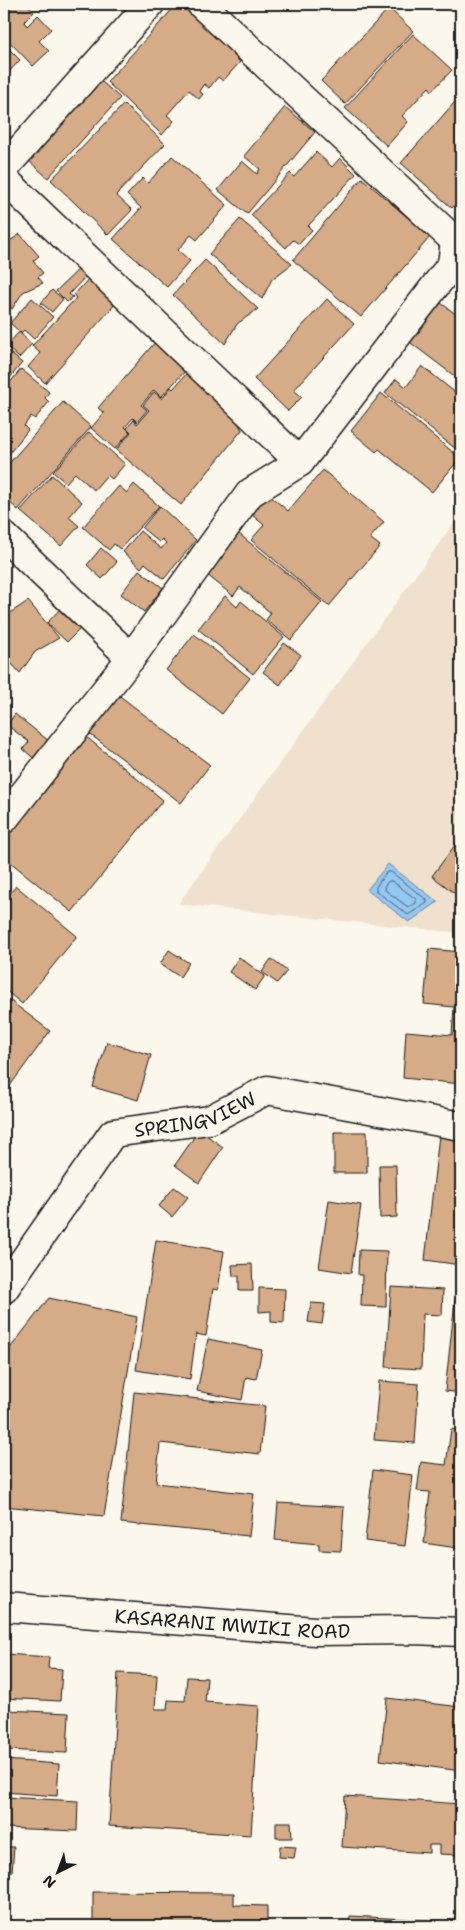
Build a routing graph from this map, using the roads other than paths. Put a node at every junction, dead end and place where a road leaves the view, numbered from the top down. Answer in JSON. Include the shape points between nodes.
{"nodes":[{"id":1,"x":150,"y":4,"type":"edge"},
{"id":2,"x":201,"y":4,"type":"edge"},
{"id":3,"x":4,"y":168,"type":"edge"},
{"id":4,"x":4,"y":178,"type":"edge"},
{"id":5,"x":300,"y":462,"type":"junction"},
{"id":6,"x":4,"y":536,"type":"edge"},
{"id":7,"x":131,"y":658,"type":"junction"},
{"id":8,"x":4,"y":819,"type":"edge"},
{"id":9,"x":461,"y":1126,"type":"edge"},
{"id":10,"x":4,"y":1289,"type":"edge"},
{"id":11,"x":4,"y":1607,"type":"edge"},
{"id":12,"x":461,"y":1632,"type":"edge"}],
"edges":[{"from":1,"to":3,"type":"street"},
{"from":2,"to":5,"type":"street","via":[[455,241],[452,264]]},
{"from":4,"to":5,"type":"street"},
{"from":5,"to":7,"type":"street","via":[[250,493]]},
{"from":6,"to":7,"type":"street"},
{"from":7,"to":8,"type":"street"},
{"from":9,"to":10,"type":"street","name":"SPRINGVIEW","via":[[267,1090],[209,1120],[113,1133]]},
{"from":11,"to":12,"type":"street","name":"KASARANI MWIKI ROAD","via":[[315,1632]]}]}
